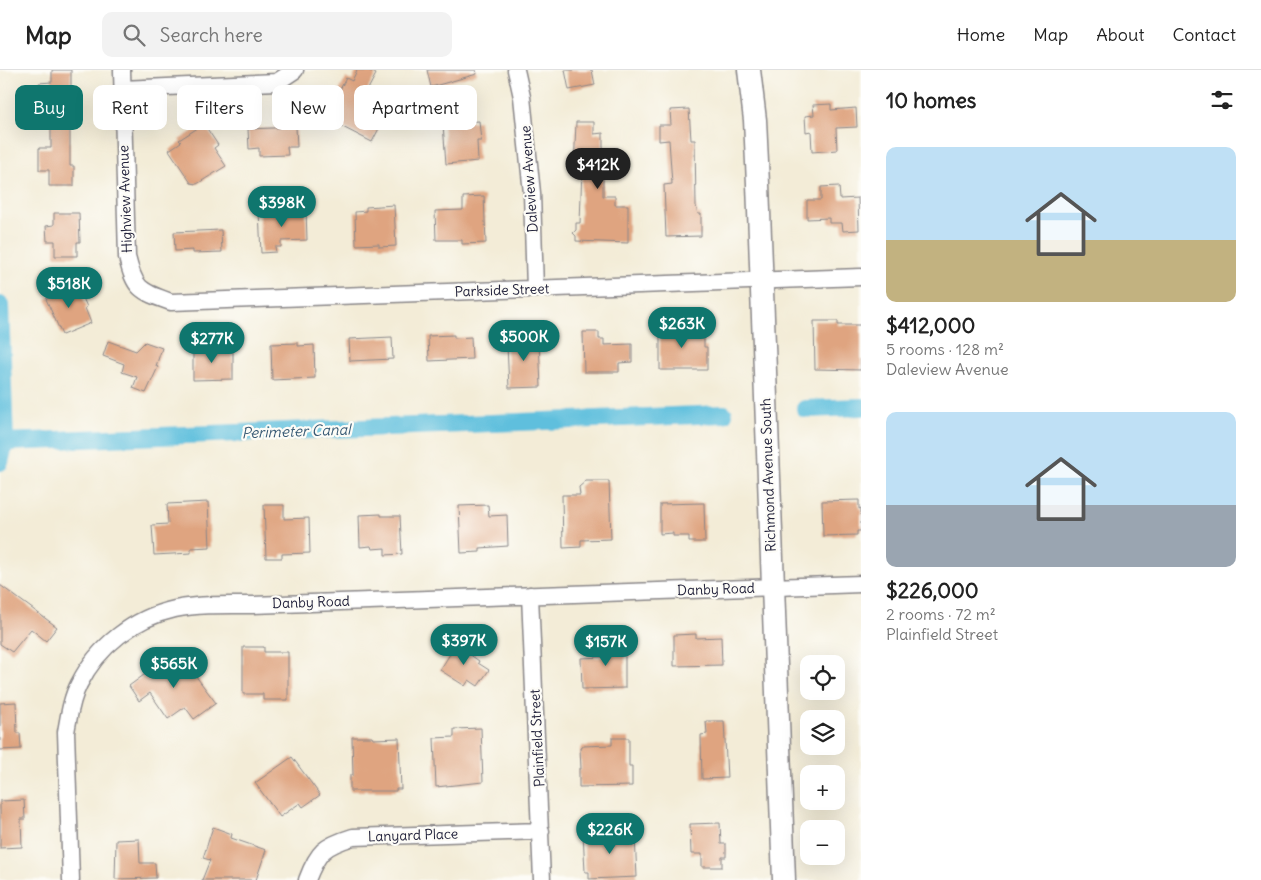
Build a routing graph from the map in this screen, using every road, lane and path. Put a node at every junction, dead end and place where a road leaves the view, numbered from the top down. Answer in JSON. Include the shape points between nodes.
{"nodes":[{"id":1,"x":122,"y":70,"type":"edge"},
{"id":2,"x":295,"y":70,"type":"edge"},
{"id":3,"x":516,"y":70,"type":"edge"},
{"id":4,"x":749,"y":70,"type":"edge"},
{"id":5,"x":122,"y":85,"type":"edge"},
{"id":6,"x":167,"y":87,"type":"edge"},
{"id":7,"x":123,"y":130,"type":"edge"},
{"id":8,"x":861,"y":277,"type":"edge"},
{"id":9,"x":761,"y":281,"type":"junction"},
{"id":10,"x":535,"y":289,"type":"junction"},
{"id":11,"x":145,"y":293,"type":"joint"},
{"id":12,"x":861,"y":584,"type":"edge"},
{"id":13,"x":772,"y":587,"type":"junction"},
{"id":14,"x":530,"y":595,"type":"junction"},
{"id":15,"x":541,"y":831,"type":"junction"},
{"id":16,"x":71,"y":880,"type":"edge"},
{"id":17,"x":307,"y":880,"type":"edge"},
{"id":18,"x":542,"y":880,"type":"edge"},
{"id":19,"x":784,"y":880,"type":"edge"}],
"edges":[{"from":1,"to":5,"type":"street","name":"Highview Avenue"},
{"from":2,"to":6,"type":"street","via":[[277,82]]},
{"from":3,"to":10,"type":"street","name":"Daleview Avenue","via":[[532,193]]},
{"from":4,"to":9,"type":"street","name":"Richmond Avenue South","via":[[755,120]]},
{"from":7,"to":11,"type":"street","name":"Highview Avenue","via":[[127,257],[132,278]]},
{"from":8,"to":9,"type":"street","name":"Parkside Street"},
{"from":9,"to":10,"type":"street","name":"Parkside Street"},
{"from":9,"to":13,"type":"street","name":"Richmond Avenue South"},
{"from":10,"to":11,"type":"street","name":"Parkside Street","via":[[171,302]]},
{"from":12,"to":13,"type":"street","name":"Danby Road"},
{"from":13,"to":14,"type":"street","name":"Danby Road"},
{"from":13,"to":19,"type":"street","name":"Richmond Avenue South"},
{"from":14,"to":15,"type":"street","name":"Plainfield Street"},
{"from":14,"to":16,"type":"street","name":"Danby Road","via":[[204,605],[150,617],[129,628],[92,662],[78,685],[70,708],[66,732]]},
{"from":15,"to":17,"type":"street","name":"Lanyard Place","via":[[353,837],[331,844],[316,858]]},
{"from":15,"to":18,"type":"street","name":"Plainfield Street"}]}
